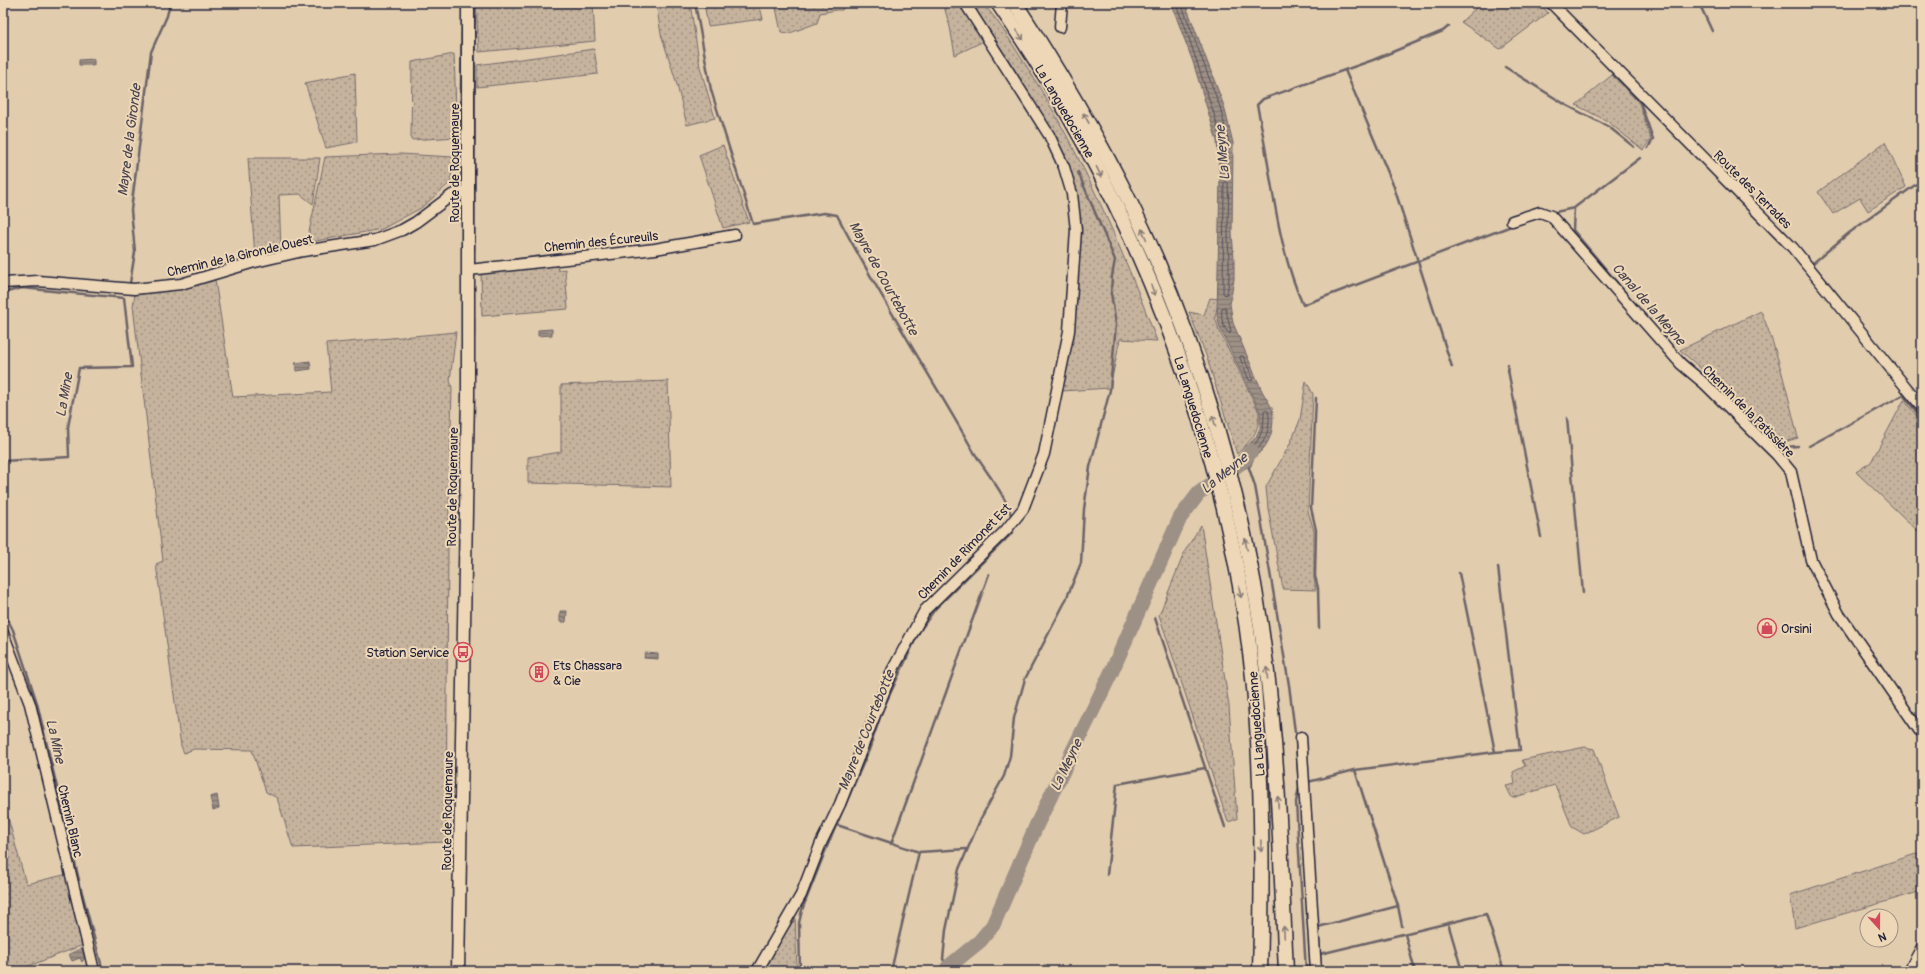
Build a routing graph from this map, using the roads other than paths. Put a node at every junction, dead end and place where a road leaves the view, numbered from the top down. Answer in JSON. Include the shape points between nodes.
{"nodes":[{"id":1,"x":468,"y":3,"type":"edge"},
{"id":2,"x":965,"y":3,"type":"edge"},
{"id":3,"x":998,"y":3,"type":"edge"},
{"id":4,"x":1015,"y":3,"type":"edge"},
{"id":5,"x":1062,"y":3,"type":"edge"},
{"id":6,"x":1551,"y":3,"type":"edge"},
{"id":7,"x":1060,"y":26,"type":"dead end"},
{"id":8,"x":468,"y":190,"type":"junction"},
{"id":9,"x":1512,"y":221,"type":"dead end"},
{"id":10,"x":735,"y":235,"type":"dead end"},
{"id":11,"x":469,"y":270,"type":"junction"},
{"id":12,"x":3,"y":283,"type":"edge"},
{"id":13,"x":1922,"y":407,"type":"edge"},
{"id":14,"x":3,"y":633,"type":"edge"},
{"id":15,"x":7,"y":650,"type":"edge"},
{"id":16,"x":1922,"y":732,"type":"edge"},
{"id":17,"x":1301,"y":737,"type":"dead end"},
{"id":18,"x":1922,"y":947,"type":"edge"},
{"id":19,"x":94,"y":971,"type":"edge"},
{"id":20,"x":458,"y":971,"type":"edge"},
{"id":21,"x":758,"y":971,"type":"edge"},
{"id":22,"x":1260,"y":971,"type":"edge"},
{"id":23,"x":1286,"y":971,"type":"edge"},
{"id":24,"x":1316,"y":971,"type":"edge"},
{"id":25,"x":1909,"y":971,"type":"edge"}],
"edges":[{"from":1,"to":8,"type":"main road","name":"Route de Roquemaure"},
{"from":2,"to":21,"type":"street","name":"Chemin de Rimonet Est","via":[[1049,135],[1064,167],[1072,194],[1076,230],[1069,331],[1045,447],[1023,509],[1006,530],[925,610],[893,669],[801,895]]},
{"from":3,"to":22,"type":"highway","name":"La Languedocienne","one_way":true,"via":[[1030,50],[1091,155],[1118,209],[1184,370],[1213,469],[1244,611],[1256,706],[1260,790]]},
{"from":23,"to":4,"type":"highway","name":"La Languedocienne","one_way":true,"via":[[1277,791],[1266,664],[1245,541],[1225,458],[1180,320],[1127,196],[1078,105]]},
{"from":5,"to":7,"type":"street"},
{"from":6,"to":13,"type":"street","name":"Route des Terrades","via":[[1793,248]]},
{"from":8,"to":11,"type":"main road","name":"Route de Roquemaure"},
{"from":8,"to":12,"type":"street","name":"Chemin de la Gironde Ouest","via":[[452,195],[416,222],[382,238],[360,244],[303,251],[181,284],[134,289],[38,281]]},
{"from":9,"to":16,"type":"street","name":"Chemin de la Patissière","via":[[1540,212],[1551,216],[1682,364],[1777,455],[1791,472],[1808,555],[1828,595],[1866,655]]},
{"from":10,"to":11,"type":"street","name":"Chemin des Écureuils","via":[[655,249]]},
{"from":11,"to":20,"type":"main road","name":"Route de Roquemaure"},
{"from":14,"to":15,"type":"street","name":"Chemin Blanc"},
{"from":15,"to":19,"type":"street","name":"Chemin Blanc","via":[[30,704],[37,729]]},
{"from":17,"to":24,"type":"street"},
{"from":18,"to":25,"type":"street"}]}
